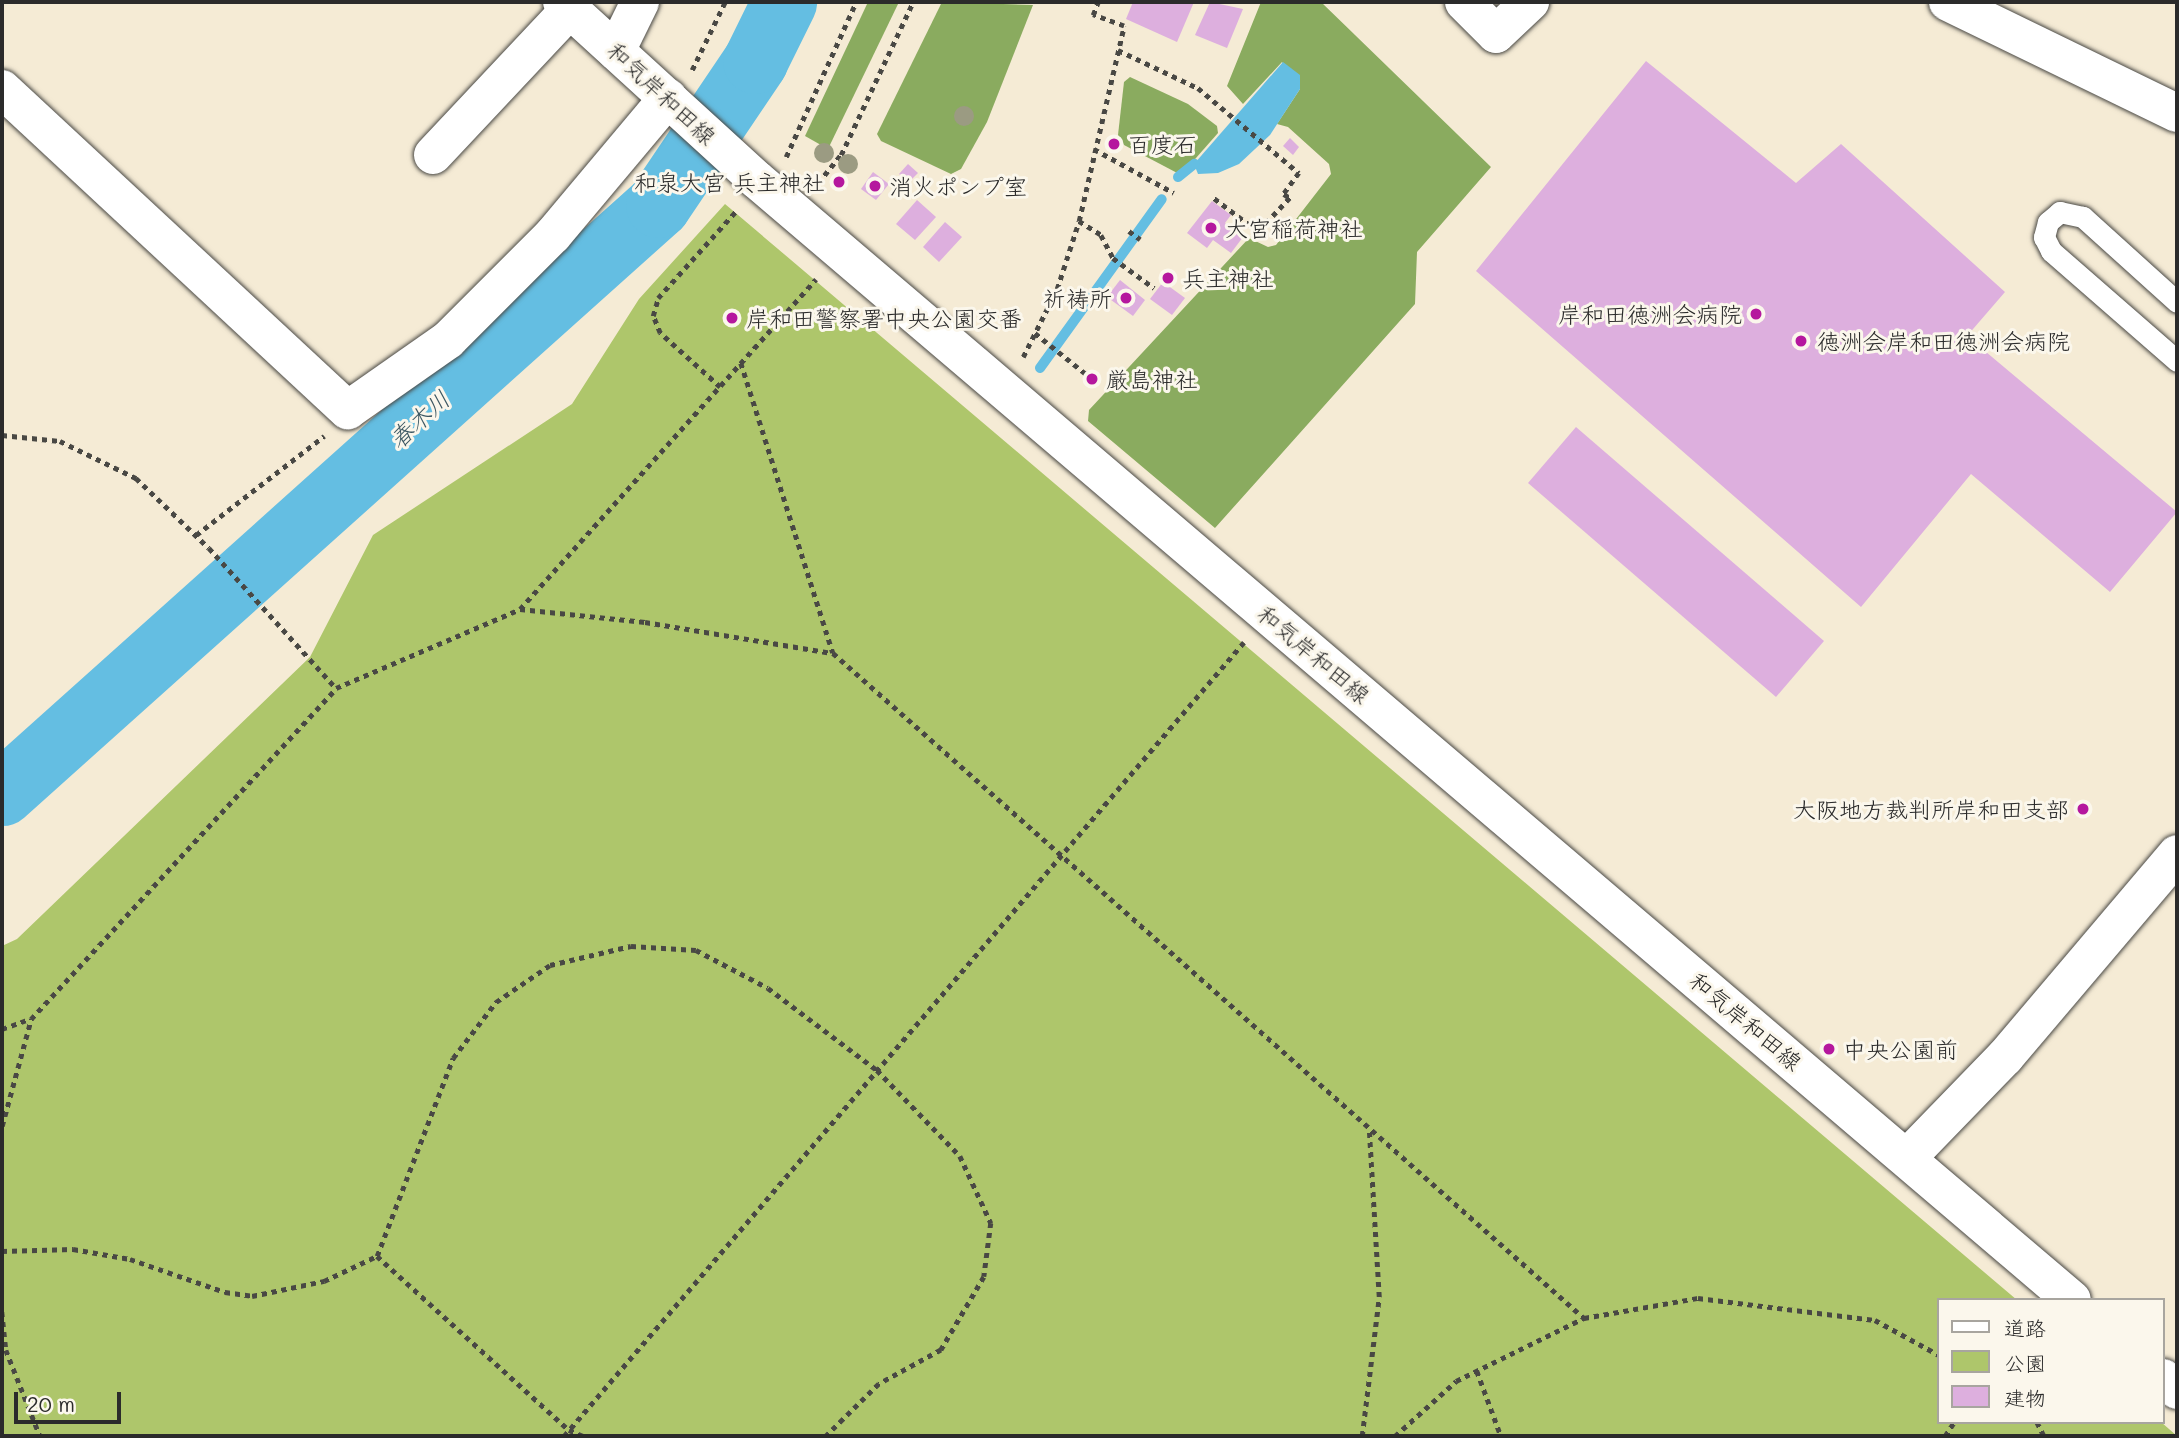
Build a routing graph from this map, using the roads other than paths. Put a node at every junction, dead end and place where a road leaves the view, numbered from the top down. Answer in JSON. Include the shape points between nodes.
{"nodes":[{"id":1,"x":640,"y":2,"type":"edge"},
{"id":2,"x":1464,"y":2,"type":"edge"},
{"id":3,"x":1530,"y":2,"type":"edge"},
{"id":4,"x":1948,"y":2,"type":"edge"},
{"id":5,"x":566,"y":5,"type":"edge"},
{"id":6,"x":617,"y":51,"type":"junction"},
{"id":7,"x":2,"y":89,"type":"edge"},
{"id":8,"x":672,"y":102,"type":"junction"},
{"id":9,"x":2177,"y":113,"type":"edge"},
{"id":10,"x":433,"y":155,"type":"dead end"},
{"id":11,"x":2177,"y":302,"type":"edge"},
{"id":12,"x":2177,"y":361,"type":"edge"},
{"id":13,"x":2177,"y":853,"type":"edge"},
{"id":14,"x":1907,"y":1158,"type":"junction"},
{"id":15,"x":2070,"y":1298,"type":"edge"}],
"edges":[{"from":1,"to":6,"type":"main road"},
{"from":2,"to":3,"type":"main road","via":[[1496,34]]},
{"from":4,"to":9,"type":"main road"},
{"from":5,"to":6,"type":"main road","name":"和気岸和田線"},
{"from":5,"to":10,"type":"main road"},
{"from":6,"to":8,"type":"main road","name":"和気岸和田線"},
{"from":7,"to":8,"type":"main road","via":[[348,410],[448,340],[553,235]]},
{"from":8,"to":14,"type":"main road","name":"和気岸和田線"},
{"from":11,"to":12,"type":"lane","via":[[2083,217],[2060,212],[2048,222],[2044,237],[2051,251]]},
{"from":13,"to":14,"type":"main road","via":[[2005,1057]]},
{"from":14,"to":15,"type":"main road","name":"和気岸和田線"}]}
